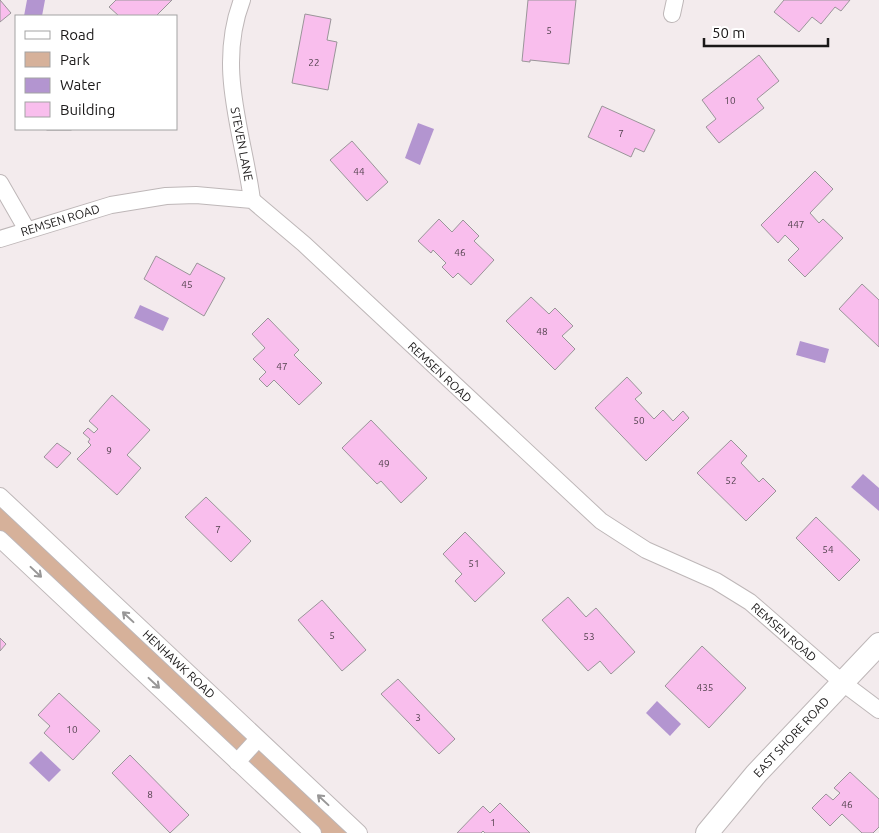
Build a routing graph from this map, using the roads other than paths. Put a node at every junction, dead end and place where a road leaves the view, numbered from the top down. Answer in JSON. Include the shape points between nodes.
{"nodes":[{"id":1,"x":242,"y":0,"type":"edge"},
{"id":2,"x":0,"y":183,"type":"edge"},
{"id":3,"x":252,"y":200,"type":"junction"},
{"id":4,"x":27,"y":230,"type":"junction"},
{"id":5,"x":0,"y":239,"type":"edge"},
{"id":6,"x":0,"y":496,"type":"edge"},
{"id":7,"x":0,"y":539,"type":"edge"},
{"id":8,"x":879,"y":644,"type":"edge"},
{"id":9,"x":843,"y":682,"type":"junction"},
{"id":10,"x":879,"y":710,"type":"edge"},
{"id":11,"x":258,"y":739,"type":"junction"},
{"id":12,"x":237,"y":762,"type":"junction"},
{"id":13,"x":313,"y":833,"type":"edge"},
{"id":14,"x":359,"y":833,"type":"edge"},
{"id":15,"x":707,"y":833,"type":"edge"}],
"edges":[{"from":1,"to":3,"type":"street","name":"STEVEN LANE","via":[[236,17],[230,74]]},
{"from":2,"to":4,"type":"street"},
{"from":3,"to":4,"type":"street","name":"REMSEN ROAD","via":[[166,196],[111,205]]},
{"from":3,"to":9,"type":"street","name":"REMSEN ROAD","via":[[602,521],[646,550],[716,581],[750,602]]},
{"from":4,"to":5,"type":"street","name":"REMSEN ROAD"},
{"from":11,"to":6,"type":"street","name":"HENHAWK ROAD","one_way":true},
{"from":7,"to":12,"type":"street","one_way":true},
{"from":8,"to":9,"type":"main road","name":"EAST SHORE ROAD"},
{"from":9,"to":10,"type":"street","name":"REMSEN ROAD"},
{"from":9,"to":15,"type":"main road","name":"EAST SHORE ROAD","via":[[756,774]]},
{"from":11,"to":12,"type":"street"},
{"from":14,"to":11,"type":"street","name":"HENHAWK ROAD","one_way":true},
{"from":12,"to":13,"type":"street"}]}
